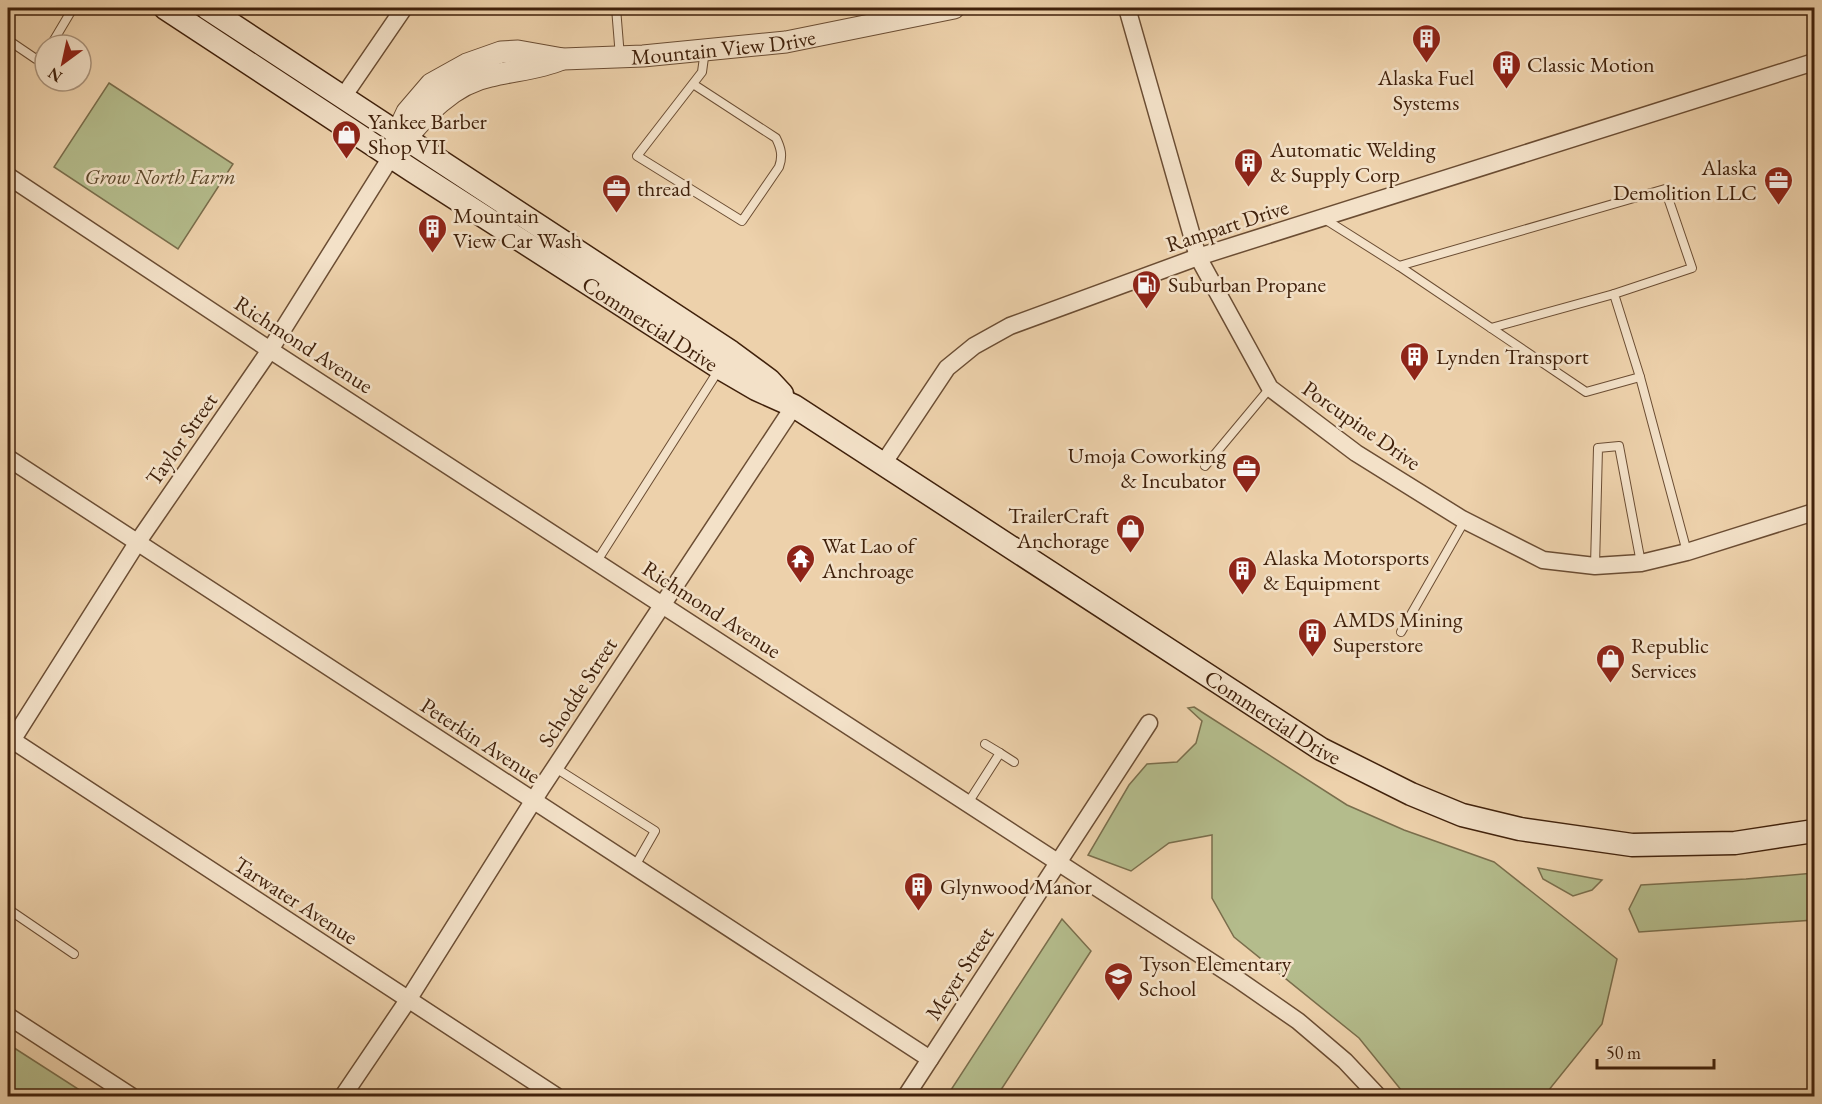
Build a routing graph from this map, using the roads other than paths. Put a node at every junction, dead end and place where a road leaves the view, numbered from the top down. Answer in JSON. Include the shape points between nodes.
{"nodes":[{"id":1,"x":73,"y":8,"type":"edge"},
{"id":2,"x":165,"y":8,"type":"edge"},
{"id":3,"x":207,"y":8,"type":"edge"},
{"id":4,"x":403,"y":8,"type":"edge"},
{"id":5,"x":616,"y":8,"type":"edge"},
{"id":6,"x":954,"y":8,"type":"edge"},
{"id":7,"x":1127,"y":8,"type":"edge"},
{"id":8,"x":58,"y":33,"type":"edge"},
{"id":9,"x":8,"y":40,"type":"edge"},
{"id":10,"x":705,"y":50,"type":"junction"},
{"id":11,"x":33,"y":57,"type":"edge"},
{"id":12,"x":620,"y":57,"type":"junction"},
{"id":13,"x":1815,"y":62,"type":"edge"},
{"id":14,"x":693,"y":84,"type":"junction"},
{"id":15,"x":343,"y":97,"type":"junction"},
{"id":16,"x":402,"y":137,"type":"junction"},
{"id":17,"x":391,"y":157,"type":"junction"},
{"id":18,"x":8,"y":176,"type":"edge"},
{"id":19,"x":1322,"y":218,"type":"junction"},
{"id":20,"x":1198,"y":257,"type":"junction"},
{"id":21,"x":1399,"y":266,"type":"junction"},
{"id":22,"x":1614,"y":294,"type":"junction"},
{"id":23,"x":1491,"y":328,"type":"junction"},
{"id":24,"x":270,"y":350,"type":"junction"},
{"id":25,"x":720,"y":368,"type":"junction"},
{"id":26,"x":1640,"y":377,"type":"junction"},
{"id":27,"x":1270,"y":388,"type":"junction"},
{"id":28,"x":794,"y":405,"type":"junction"},
{"id":29,"x":8,"y":458,"type":"edge"},
{"id":30,"x":883,"y":464,"type":"junction"},
{"id":31,"x":1205,"y":466,"type":"dead end"},
{"id":32,"x":1815,"y":512,"type":"edge"},
{"id":33,"x":1465,"y":520,"type":"junction"},
{"id":34,"x":137,"y":543,"type":"junction"},
{"id":35,"x":1687,"y":552,"type":"junction"},
{"id":36,"x":597,"y":561,"type":"junction"},
{"id":37,"x":1641,"y":563,"type":"junction"},
{"id":38,"x":1595,"y":566,"type":"junction"},
{"id":39,"x":662,"y":603,"type":"junction"},
{"id":40,"x":1401,"y":632,"type":"dead end"},
{"id":41,"x":1149,"y":723,"type":"dead end"},
{"id":42,"x":10,"y":743,"type":"edge"},
{"id":43,"x":985,"y":744,"type":"dead end"},
{"id":44,"x":1000,"y":753,"type":"junction"},
{"id":45,"x":1014,"y":762,"type":"dead end"},
{"id":46,"x":554,"y":767,"type":"junction"},
{"id":47,"x":533,"y":800,"type":"junction"},
{"id":48,"x":968,"y":803,"type":"junction"},
{"id":49,"x":1815,"y":831,"type":"edge"},
{"id":50,"x":1057,"y":862,"type":"junction"},
{"id":51,"x":635,"y":866,"type":"junction"},
{"id":52,"x":8,"y":909,"type":"edge"},
{"id":53,"x":74,"y":954,"type":"dead end"},
{"id":54,"x":408,"y":1000,"type":"junction"},
{"id":55,"x":8,"y":1016,"type":"edge"},
{"id":56,"x":930,"y":1059,"type":"junction"},
{"id":57,"x":131,"y":1096,"type":"edge"},
{"id":58,"x":343,"y":1096,"type":"edge"},
{"id":59,"x":556,"y":1096,"type":"edge"},
{"id":60,"x":906,"y":1096,"type":"edge"},
{"id":61,"x":1378,"y":1096,"type":"edge"}],
"edges":[{"from":1,"to":8,"type":"lane"},
{"from":2,"to":17,"type":"main road"},
{"from":3,"to":15,"type":"main road"},
{"from":4,"to":15,"type":"street"},
{"from":5,"to":12,"type":"lane"},
{"from":6,"to":10,"type":"street","name":"Mountain View Drive","via":[[786,42]]},
{"from":7,"to":20,"type":"street","name":"Porcupine Drive"},
{"from":9,"to":11,"type":"lane"},
{"from":10,"to":12,"type":"street","name":"Mountain View Drive"},
{"from":10,"to":14,"type":"lane","via":[[702,72]]},
{"from":12,"to":16,"type":"street","name":"Mountain View Drive","via":[[563,59],[545,67],[489,76],[446,96]]},
{"from":13,"to":19,"type":"street","name":"Rampart Drive"},
{"from":14,"to":14,"type":"lane","via":[[637,156],[742,221],[779,167],[782,157],[776,138]]},
{"from":15,"to":16,"type":"main road"},
{"from":16,"to":17,"type":"street","name":"Mountain View Drive"},
{"from":16,"to":28,"type":"main road","name":"Commercial Drive","via":[[731,351]]},
{"from":17,"to":24,"type":"street","name":"Taylor Street"},
{"from":17,"to":25,"type":"main road","name":"Commercial Drive"},
{"from":18,"to":24,"type":"street","name":"Richmond Avenue"},
{"from":19,"to":20,"type":"street","name":"Rampart Drive"},
{"from":19,"to":21,"type":"lane"},
{"from":20,"to":27,"type":"street","name":"Porcupine Drive"},
{"from":20,"to":30,"type":"street","name":"Rampart Drive","via":[[1010,326],[974,346],[947,368]]},
{"from":21,"to":22,"type":"lane","via":[[1665,189],[1692,268]]},
{"from":21,"to":23,"type":"lane"},
{"from":22,"to":23,"type":"lane"},
{"from":22,"to":26,"type":"lane"},
{"from":23,"to":26,"type":"lane","via":[[1586,392]]},
{"from":24,"to":34,"type":"street","name":"Taylor Street"},
{"from":24,"to":36,"type":"street","name":"Richmond Avenue"},
{"from":25,"to":28,"type":"main road","name":"Commercial Drive"},
{"from":25,"to":36,"type":"lane"},
{"from":26,"to":35,"type":"lane"},
{"from":27,"to":31,"type":"lane"},
{"from":27,"to":33,"type":"street","name":"Porcupine Drive","via":[[1356,453]]},
{"from":28,"to":30,"type":"main road","name":"Commercial Drive"},
{"from":28,"to":39,"type":"street","name":"Schodde Street"},
{"from":29,"to":34,"type":"street","name":"Peterkin Avenue"},
{"from":30,"to":49,"type":"main road","name":"Commercial Drive","via":[[1321,749],[1462,815],[1520,829],[1632,845],[1735,843]]},
{"from":32,"to":35,"type":"street","name":"Porcupine Drive"},
{"from":33,"to":38,"type":"street","name":"Porcupine Drive","via":[[1544,560]]},
{"from":33,"to":40,"type":"lane"},
{"from":34,"to":42,"type":"street","name":"Taylor Street"},
{"from":34,"to":47,"type":"street","name":"Peterkin Avenue"},
{"from":35,"to":37,"type":"street","name":"Porcupine Drive"},
{"from":36,"to":39,"type":"street","name":"Richmond Avenue"},
{"from":37,"to":38,"type":"street","name":"Porcupine Drive"},
{"from":37,"to":38,"type":"lane","via":[[1619,446],[1598,448]]},
{"from":39,"to":46,"type":"street","name":"Schodde Street"},
{"from":39,"to":48,"type":"street","name":"Richmond Avenue"},
{"from":41,"to":50,"type":"street","name":"Meyer Street"},
{"from":42,"to":54,"type":"street","name":"Tarwater Avenue"},
{"from":43,"to":44,"type":"lane"},
{"from":44,"to":45,"type":"lane"},
{"from":44,"to":48,"type":"lane"},
{"from":46,"to":47,"type":"street","name":"Schodde Street"},
{"from":46,"to":51,"type":"lane","via":[[655,831]]},
{"from":47,"to":51,"type":"street","name":"Peterkin Avenue"},
{"from":47,"to":54,"type":"street","name":"Schodde Street"},
{"from":48,"to":50,"type":"street","name":"Richmond Avenue"},
{"from":50,"to":56,"type":"street","name":"Meyer Street"},
{"from":50,"to":61,"type":"street","name":"Richmond Avenue","via":[[1298,1021]]},
{"from":51,"to":56,"type":"street","name":"Peterkin Avenue"},
{"from":52,"to":53,"type":"lane"},
{"from":54,"to":58,"type":"street","name":"Schodde Street"},
{"from":54,"to":59,"type":"street","name":"Tarwater Avenue"},
{"from":55,"to":57,"type":"street"},
{"from":56,"to":60,"type":"street","name":"Meyer Street"}]}
